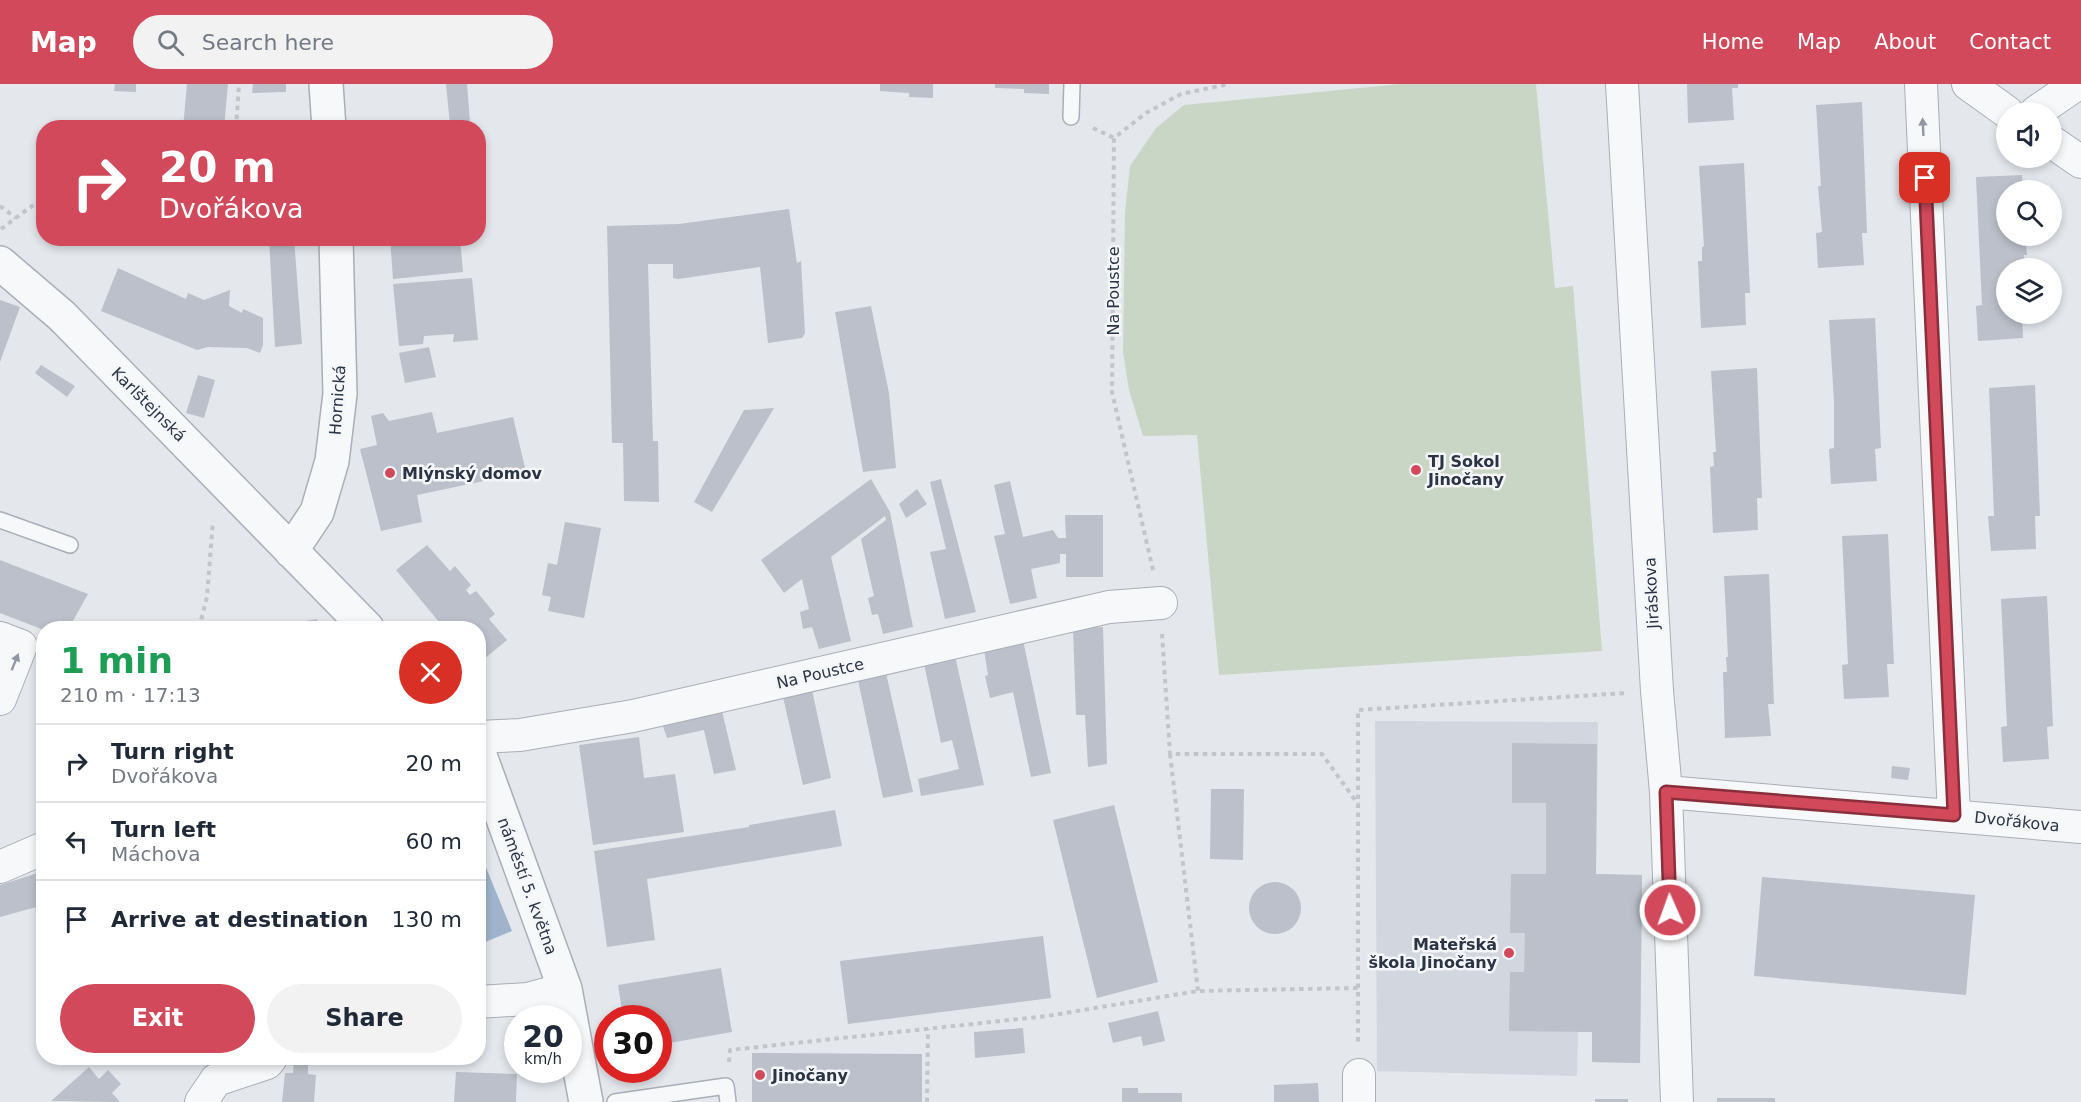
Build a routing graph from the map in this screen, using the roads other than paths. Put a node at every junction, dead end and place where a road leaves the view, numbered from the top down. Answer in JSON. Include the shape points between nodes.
{"nodes":[{"id":1,"x":326,"y":84,"type":"edge"},
{"id":2,"x":1072,"y":84,"type":"edge"},
{"id":3,"x":1622,"y":84,"type":"edge"},
{"id":4,"x":1921,"y":84,"type":"edge"},
{"id":5,"x":1968,"y":84,"type":"edge"},
{"id":6,"x":2078,"y":84,"type":"edge"},
{"id":7,"x":2051,"y":102,"type":"edge"},
{"id":8,"x":1996,"y":104,"type":"edge"},
{"id":9,"x":1071,"y":117,"type":"dead end"},
{"id":10,"x":328,"y":120,"type":"edge"},
{"id":11,"x":2062,"y":149,"type":"edge"},
{"id":12,"x":2081,"y":162,"type":"edge"},
{"id":13,"x":336,"y":246,"type":"edge"},
{"id":14,"x":0,"y":263,"type":"edge"},
{"id":15,"x":0,"y":520,"type":"edge"},
{"id":16,"x":70,"y":545,"type":"dead end"},
{"id":17,"x":291,"y":551,"type":"junction"},
{"id":18,"x":1161,"y":603,"type":"road end"},
{"id":19,"x":360,"y":621,"type":"edge"},
{"id":20,"x":0,"y":638,"type":"edge"},
{"id":21,"x":0,"y":699,"type":"edge"},
{"id":22,"x":486,"y":737,"type":"edge"},
{"id":23,"x":486,"y":772,"type":"edge"},
{"id":24,"x":1666,"y":792,"type":"junction"},
{"id":25,"x":1954,"y":815,"type":"junction"},
{"id":26,"x":2081,"y":827,"type":"edge"},
{"id":27,"x":36,"y":851,"type":"edge"},
{"id":28,"x":0,"y":867,"type":"edge"},
{"id":29,"x":565,"y":989,"type":"junction"},
{"id":30,"x":486,"y":1002,"type":"edge"},
{"id":31,"x":261,"y":1065,"type":"edge"},
{"id":32,"x":201,"y":1102,"type":"edge"},
{"id":33,"x":586,"y":1102,"type":"edge"},
{"id":34,"x":615,"y":1102,"type":"edge"},
{"id":35,"x":728,"y":1102,"type":"edge"},
{"id":36,"x":1677,"y":1102,"type":"edge"}],
"edges":[{"from":1,"to":10,"type":"street"},
{"from":2,"to":9,"type":"lane"},
{"from":3,"to":24,"type":"street","name":"Jiráskova"},
{"from":25,"to":4,"type":"street","one_way":true},
{"from":5,"to":8,"type":"street"},
{"from":6,"to":7,"type":"street"},
{"from":11,"to":12,"type":"street"},
{"from":13,"to":17,"type":"street","name":"Hornická","via":[[340,394],[332,461],[317,512]]},
{"from":14,"to":17,"type":"street","name":"Karlštejnská","via":[[62,316]]},
{"from":15,"to":16,"type":"lane"},
{"from":17,"to":19,"type":"street"},
{"from":18,"to":22,"type":"street","name":"Na Poustce","via":[[1109,607],[633,716],[520,735]]},
{"from":21,"to":20,"type":"street","one_way":true,"via":[[21,646]]},
{"from":23,"to":29,"type":"street","name":"náměstí 5. května"},
{"from":24,"to":25,"type":"street","name":"Dvořákova"},
{"from":24,"to":36,"type":"street","name":"Jiráskova"},
{"from":25,"to":26,"type":"street","name":"Dvořákova"},
{"from":27,"to":28,"type":"street"},
{"from":29,"to":30,"type":"street","via":[[528,999]]},
{"from":29,"to":33,"type":"street","name":"náměstí 5. května"},
{"from":31,"to":32,"type":"street","via":[[216,1080]]},
{"from":34,"to":35,"type":"lane","via":[[726,1086]]}]}
